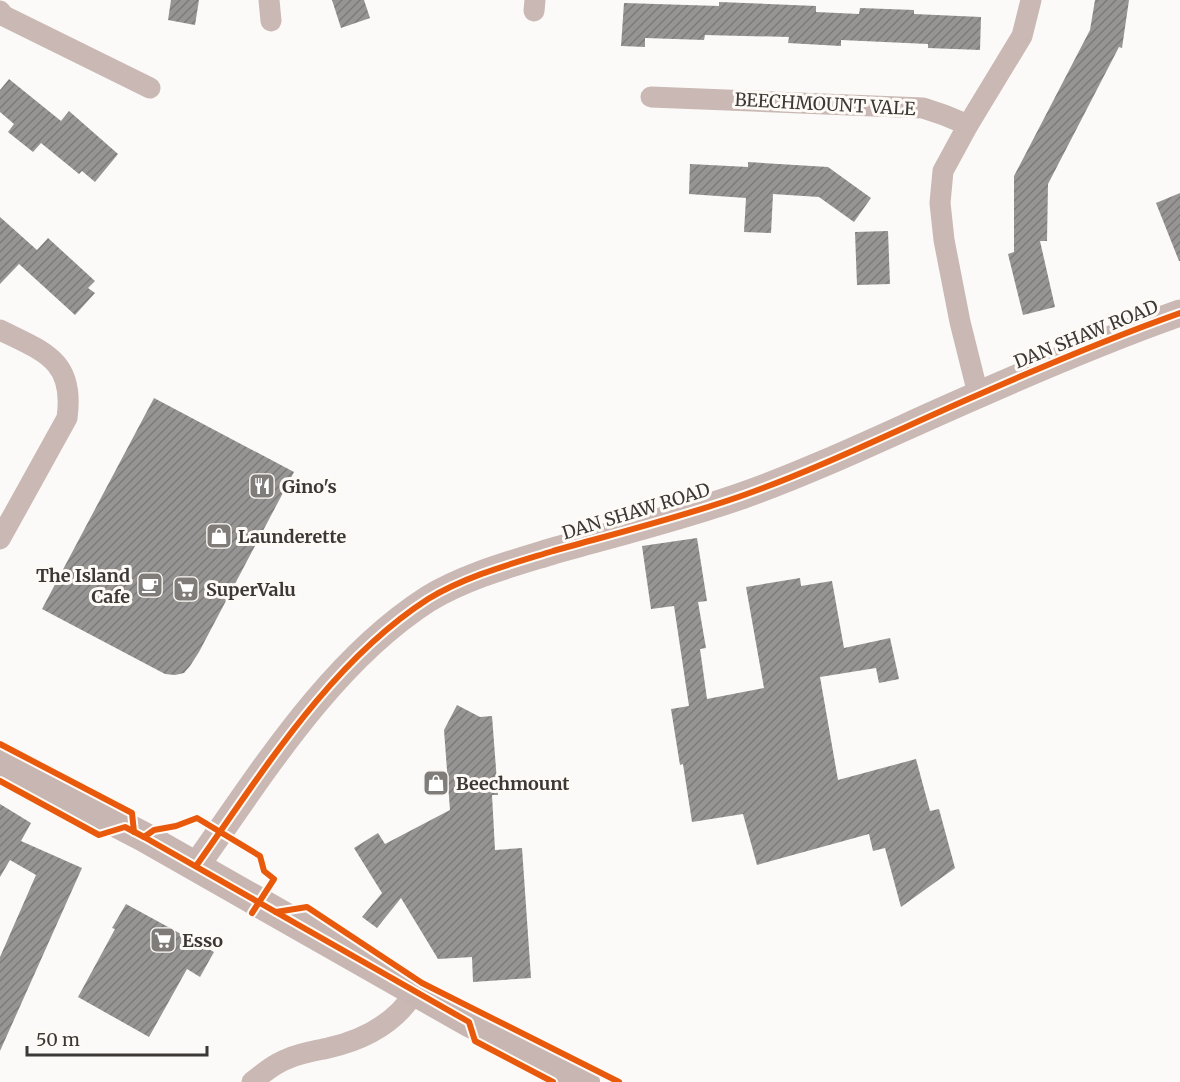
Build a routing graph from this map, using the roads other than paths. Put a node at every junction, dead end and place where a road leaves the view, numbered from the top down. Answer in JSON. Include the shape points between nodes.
{"nodes":[{"id":1,"x":269,"y":0,"type":"edge"},
{"id":2,"x":1031,"y":0,"type":"edge"},
{"id":3,"x":0,"y":11,"type":"edge"},
{"id":4,"x":271,"y":21,"type":"dead end"},
{"id":5,"x":150,"y":88,"type":"dead end"},
{"id":6,"x":651,"y":97,"type":"dead end"},
{"id":7,"x":968,"y":125,"type":"junction"},
{"id":8,"x":1180,"y":313,"type":"edge"},
{"id":9,"x":0,"y":330,"type":"edge"},
{"id":10,"x":978,"y":394,"type":"junction"},
{"id":11,"x":0,"y":539,"type":"edge"},
{"id":12,"x":0,"y":762,"type":"edge"},
{"id":13,"x":196,"y":866,"type":"junction"},
{"id":14,"x":415,"y":992,"type":"junction"},
{"id":15,"x":252,"y":1082,"type":"edge"},
{"id":16,"x":585,"y":1082,"type":"edge"}],
"edges":[{"from":1,"to":4,"type":"street"},
{"from":2,"to":7,"type":"street","via":[[1022,36]]},
{"from":3,"to":5,"type":"street"},
{"from":6,"to":7,"type":"street","name":"BEECHMOUNT VALE","via":[[923,108]]},
{"from":7,"to":10,"type":"street","via":[[943,171],[940,203],[960,322]]},
{"from":8,"to":10,"type":"street","name":"DAN SHAW ROAD"},
{"from":9,"to":11,"type":"street","via":[[52,359],[62,371],[70,399],[67,418]]},
{"from":10,"to":13,"type":"street","name":"DAN SHAW ROAD","via":[[858,449],[743,495],[510,564],[452,586],[428,600],[376,641],[319,700]]},
{"from":12,"to":13,"type":"main road"},
{"from":13,"to":14,"type":"main road"},
{"from":14,"to":15,"type":"street","via":[[404,1010],[370,1034],[288,1058]]},
{"from":14,"to":16,"type":"main road"}]}
